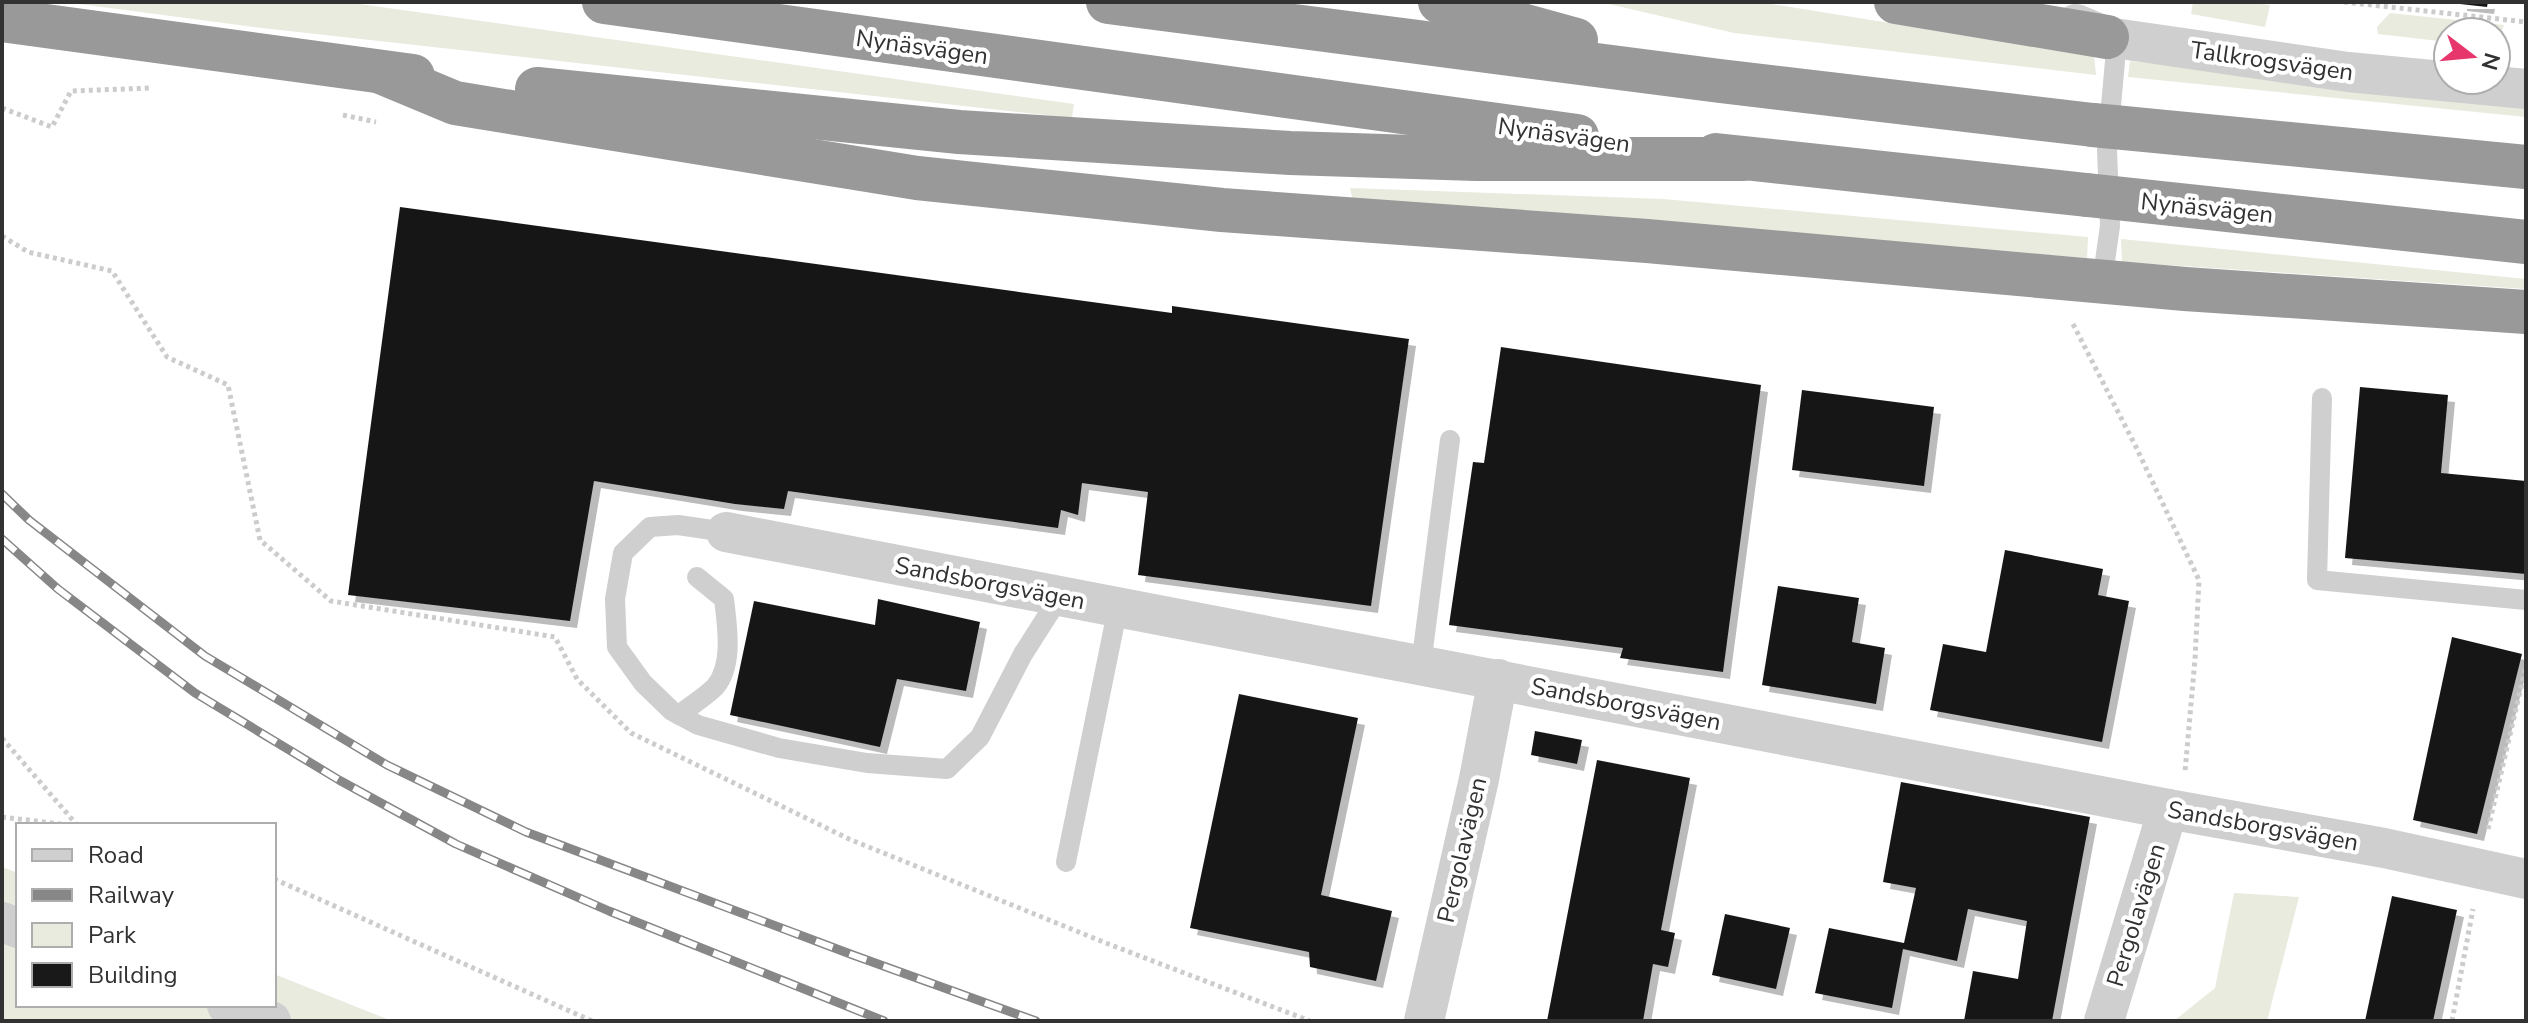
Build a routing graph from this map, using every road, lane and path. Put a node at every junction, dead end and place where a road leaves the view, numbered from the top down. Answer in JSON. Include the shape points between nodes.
{"nodes":[{"id":1,"x":604,"y":2,"type":"edge"},
{"id":2,"x":1108,"y":2,"type":"edge"},
{"id":3,"x":1440,"y":2,"type":"edge"},
{"id":4,"x":1896,"y":2,"type":"edge"},
{"id":5,"x":2025,"y":2,"type":"edge"},
{"id":6,"x":2344,"y":2,"type":"edge"},
{"id":7,"x":2,"y":20,"type":"edge"},
{"id":8,"x":2526,"y":22,"type":"edge"},
{"id":9,"x":2112,"y":38,"type":"junction"},
{"id":10,"x":383,"y":73,"type":"junction"},
{"id":11,"x":1720,"y":81,"type":"junction"},
{"id":12,"x":159,"y":88,"type":"dead end"},
{"id":13,"x":2526,"y":89,"type":"edge"},
{"id":14,"x":2,"y":108,"type":"edge"},
{"id":15,"x":1744,"y":159,"type":"junction"},
{"id":16,"x":2526,"y":167,"type":"edge"},
{"id":17,"x":2,"y":236,"type":"edge"},
{"id":18,"x":2526,"y":242,"type":"edge"},
{"id":19,"x":2102,"y":282,"type":"junction"},
{"id":20,"x":2526,"y":312,"type":"edge"},
{"id":21,"x":2071,"y":319,"type":"dead end"},
{"id":22,"x":228,"y":385,"type":"dead end"},
{"id":23,"x":2322,"y":398,"type":"dead end"},
{"id":24,"x":1450,"y":440,"type":"dead end"},
{"id":25,"x":726,"y":532,"type":"joint"},
{"id":26,"x":697,"y":577,"type":"dead end"},
{"id":27,"x":1060,"y":596,"type":"junction"},
{"id":28,"x":2526,"y":600,"type":"edge"},
{"id":29,"x":1118,"y":607,"type":"junction"},
{"id":30,"x":1421,"y":665,"type":"junction"},
{"id":31,"x":1498,"y":679,"type":"junction"},
{"id":32,"x":679,"y":715,"type":"junction"},
{"id":33,"x":2,"y":738,"type":"edge"},
{"id":34,"x":2168,"y":809,"type":"junction"},
{"id":35,"x":2,"y":817,"type":"edge"},
{"id":36,"x":52,"y":823,"type":"edge"},
{"id":37,"x":75,"y":823,"type":"edge"},
{"id":38,"x":1066,"y":862,"type":"dead end"},
{"id":39,"x":2526,"y":879,"type":"edge"},
{"id":40,"x":276,"y":880,"type":"edge"},
{"id":41,"x":232,"y":1007,"type":"edge"},
{"id":42,"x":271,"y":1021,"type":"edge"},
{"id":43,"x":592,"y":1021,"type":"edge"},
{"id":44,"x":1424,"y":1021,"type":"edge"},
{"id":45,"x":2104,"y":1021,"type":"edge"}],
"edges":[{"from":1,"to":15,"type":"highway","name":"Nynäsvägen"},
{"from":2,"to":11,"type":"highway"},
{"from":3,"to":11,"type":"highway"},
{"from":4,"to":9,"type":"highway"},
{"from":5,"to":9,"type":"street","name":"Tallkrogsvägen"},
{"from":6,"to":8,"type":"path"},
{"from":7,"to":10,"type":"highway"},
{"from":9,"to":13,"type":"street","name":"Tallkrogsvägen","via":[[2348,72]]},
{"from":9,"to":19,"type":"lane","via":[[2110,226]]},
{"from":10,"to":15,"type":"highway","via":[[975,133],[1290,153]]},
{"from":10,"to":19,"type":"highway","via":[[455,103],[917,178],[1222,210]]},
{"from":11,"to":16,"type":"highway","bridge":true,"via":[[2093,125]]},
{"from":12,"to":14,"type":"path","via":[[71,91],[52,127]]},
{"from":15,"to":18,"type":"highway","name":"Nynäsvägen","bridge":true},
{"from":17,"to":22,"type":"path","via":[[28,252],[112,271],[167,357]]},
{"from":19,"to":20,"type":"highway"},
{"from":21,"to":34,"type":"path","via":[[2199,580],[2185,774]]},
{"from":23,"to":28,"type":"lane","via":[[2317,580]]},
{"from":24,"to":30,"type":"lane"},
{"from":25,"to":27,"type":"street","name":"Sandsborgsvägen"},
{"from":25,"to":32,"type":"lane","via":[[650,527],[623,553],[615,599],[617,647],[643,683]]},
{"from":26,"to":32,"type":"lane","via":[[724,599],[726,661],[716,686]]},
{"from":27,"to":29,"type":"street","name":"Sandsborgsvägen"},
{"from":27,"to":32,"type":"lane","via":[[980,737],[947,769],[779,748]]},
{"from":29,"to":30,"type":"street","name":"Sandsborgsvägen"},
{"from":29,"to":38,"type":"lane"},
{"from":30,"to":31,"type":"street","name":"Sandsborgsvägen"},
{"from":31,"to":34,"type":"street","name":"Sandsborgsvägen"},
{"from":31,"to":44,"type":"street","name":"Pergolavägen"},
{"from":33,"to":37,"type":"path"},
{"from":34,"to":39,"type":"street","name":"Sandsborgsvägen"},
{"from":34,"to":45,"type":"street","name":"Pergolavägen"},
{"from":35,"to":36,"type":"path"},
{"from":40,"to":43,"type":"path"},
{"from":41,"to":42,"type":"street"}]}
